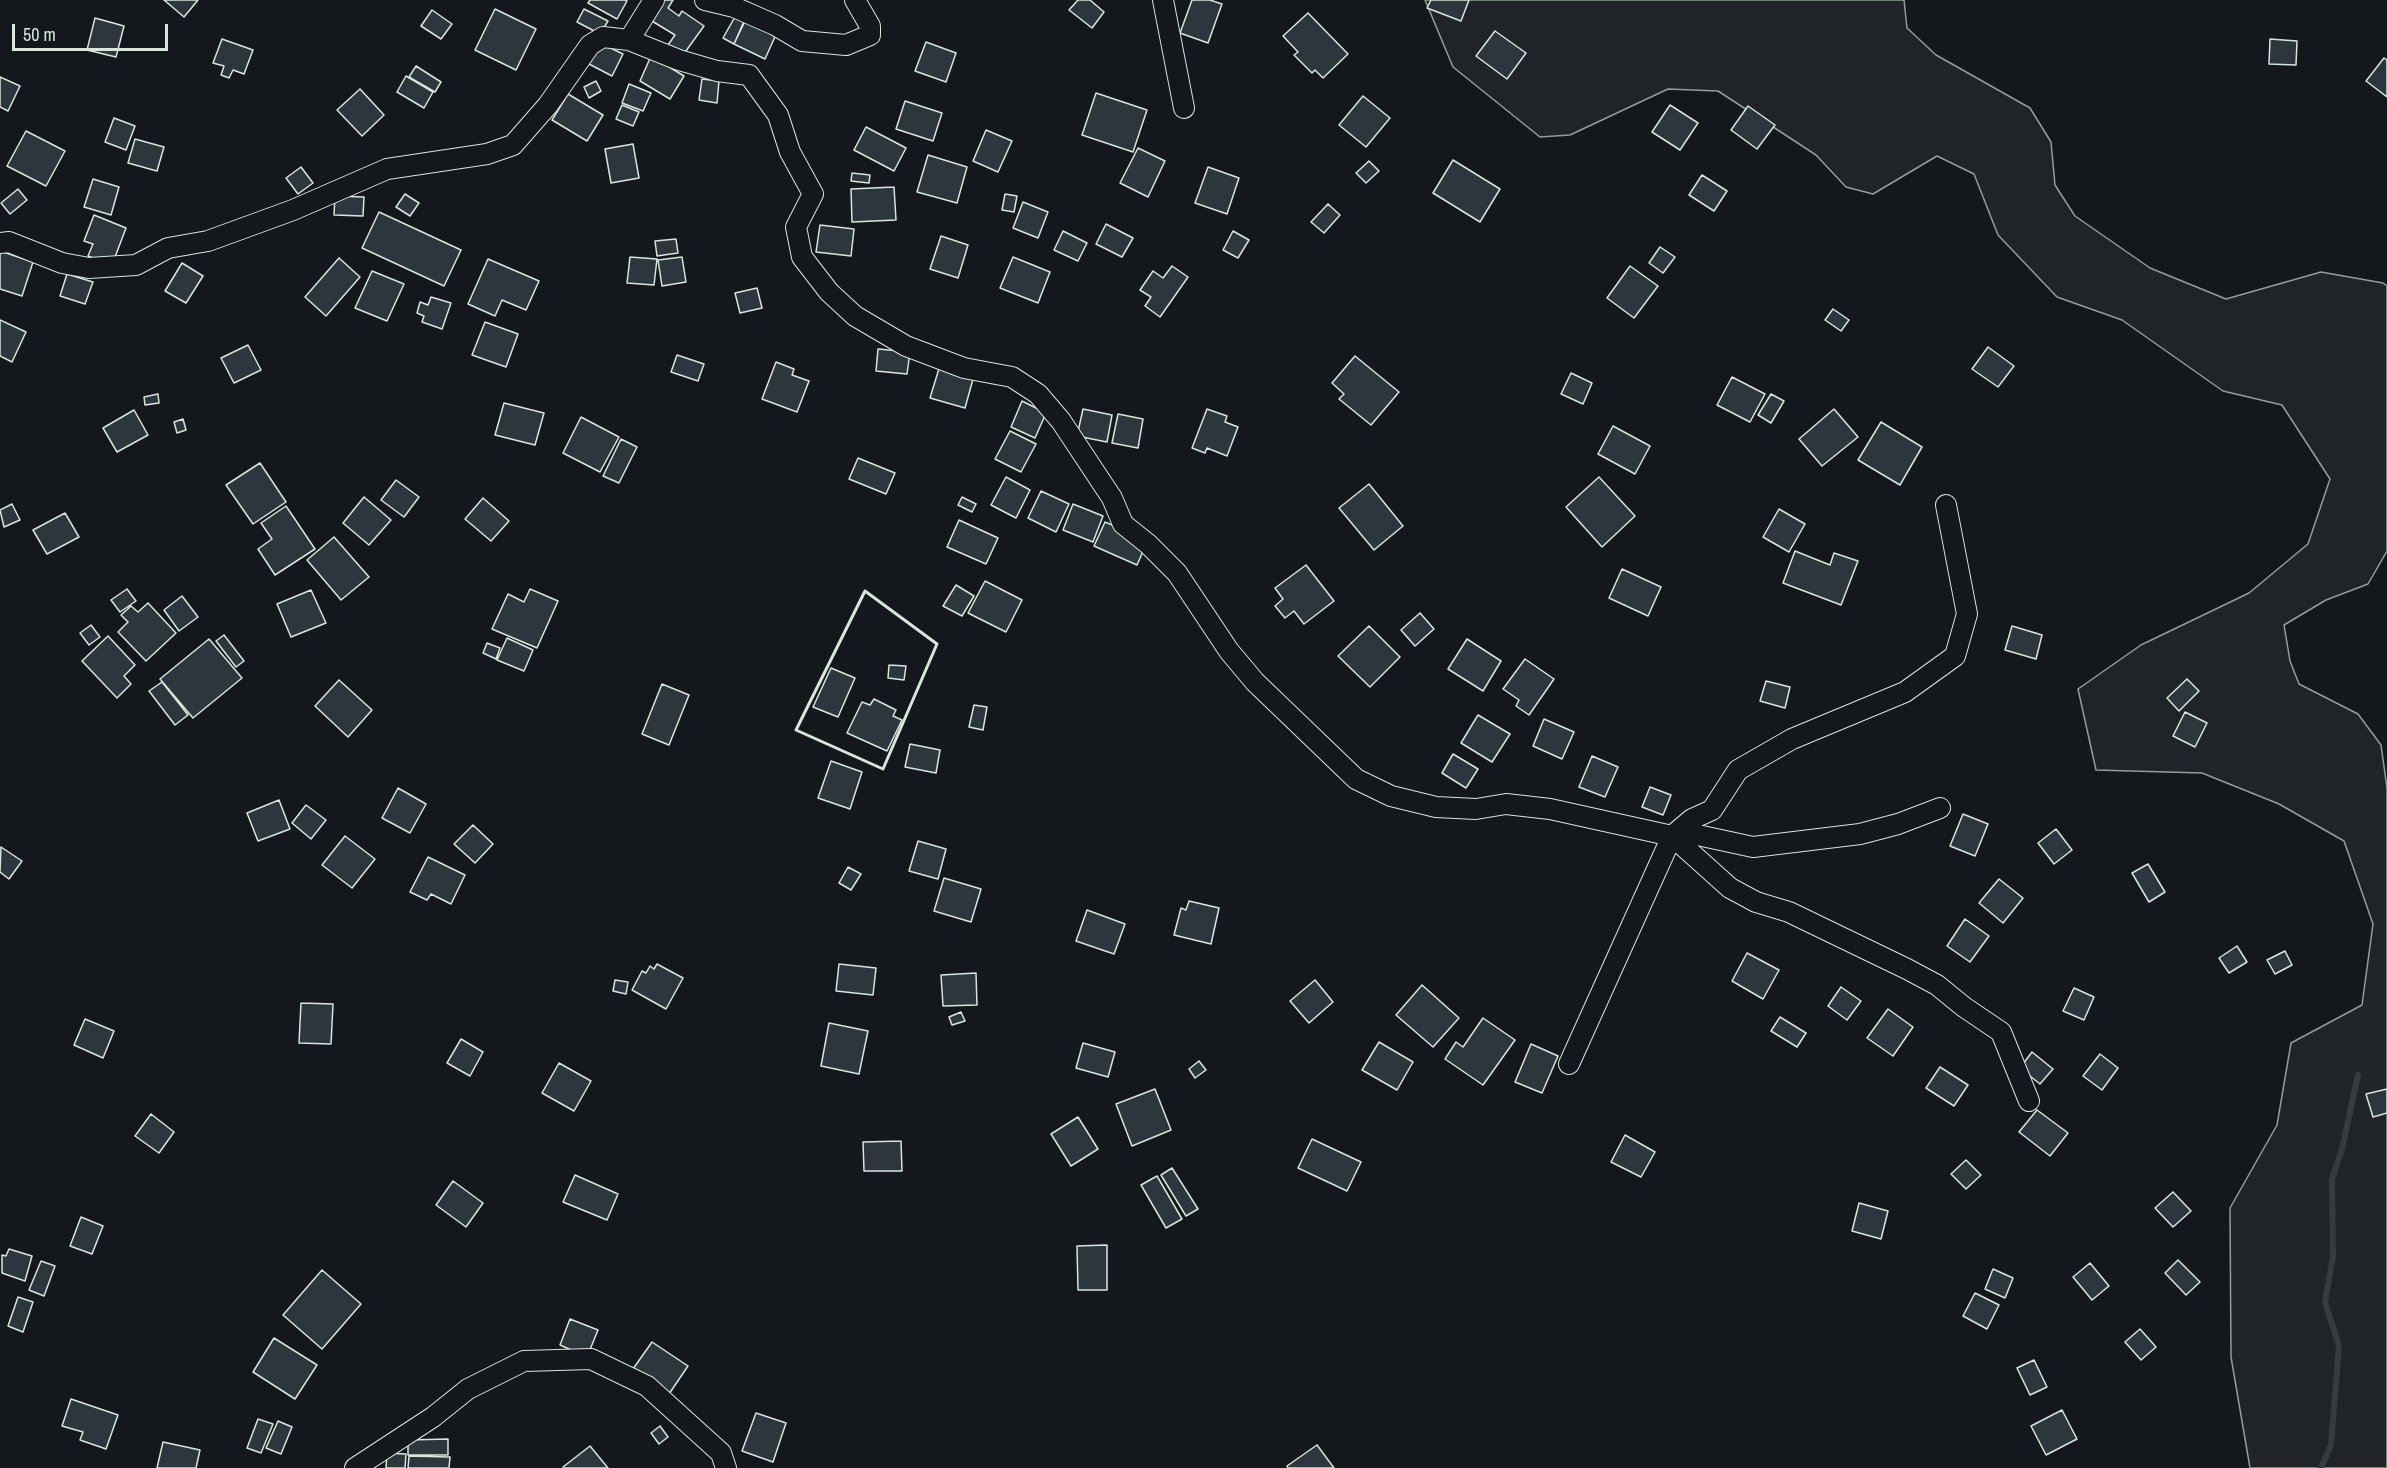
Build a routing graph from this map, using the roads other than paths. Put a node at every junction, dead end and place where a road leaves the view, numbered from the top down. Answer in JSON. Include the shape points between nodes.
{"nodes":[{"id":1,"x":654,"y":0,"type":"edge"},
{"id":2,"x":705,"y":0,"type":"edge"},
{"id":3,"x":855,"y":0,"type":"edge"},
{"id":4,"x":1163,"y":0,"type":"edge"},
{"id":5,"x":629,"y":40,"type":"junction"},
{"id":6,"x":1184,"y":108,"type":"dead end"},
{"id":7,"x":0,"y":243,"type":"edge"},
{"id":8,"x":1946,"y":505,"type":"dead end"},
{"id":9,"x":1940,"y":808,"type":"dead end"},
{"id":10,"x":1676,"y":834,"type":"junction"},
{"id":11,"x":1569,"y":1064,"type":"dead end"},
{"id":12,"x":2029,"y":1101,"type":"dead end"},
{"id":13,"x":355,"y":1468,"type":"edge"},
{"id":14,"x":726,"y":1468,"type":"edge"}],
"edges":[{"from":1,"to":5,"type":"street"},
{"from":2,"to":3,"type":"street","via":[[734,7],[802,41],[846,45],[870,35],[870,26]]},
{"from":4,"to":6,"type":"street"},
{"from":5,"to":7,"type":"street","via":[[603,37],[590,45],[548,105],[513,145],[487,154],[387,169],[293,210],[208,241],[168,248],[136,265],[88,268],[62,263],[9,242]]},
{"from":5,"to":10,"type":"street","via":[[679,60],[749,75],[778,115],[790,152],[813,194],[796,226],[802,257],[829,292],[855,316],[906,346],[964,368],[1012,377],[1038,394],[1061,421],[1112,498],[1123,524],[1177,573],[1229,651],[1255,682],[1356,779],[1391,796],[1436,807],[1476,809],[1506,804]]},
{"from":8,"to":10,"type":"street","via":[[1967,614],[1955,656],[1905,692],[1792,739],[1738,770],[1712,810],[1692,819]]},
{"from":9,"to":10,"type":"street","via":[[1860,834],[1753,847]]},
{"from":10,"to":11,"type":"street"},
{"from":10,"to":12,"type":"street","via":[[1730,888],[1756,902],[1789,912],[1937,984],[2001,1032]]},
{"from":13,"to":14,"type":"street","via":[[468,1389],[524,1361],[591,1359],[647,1386],[721,1453]]}]}
